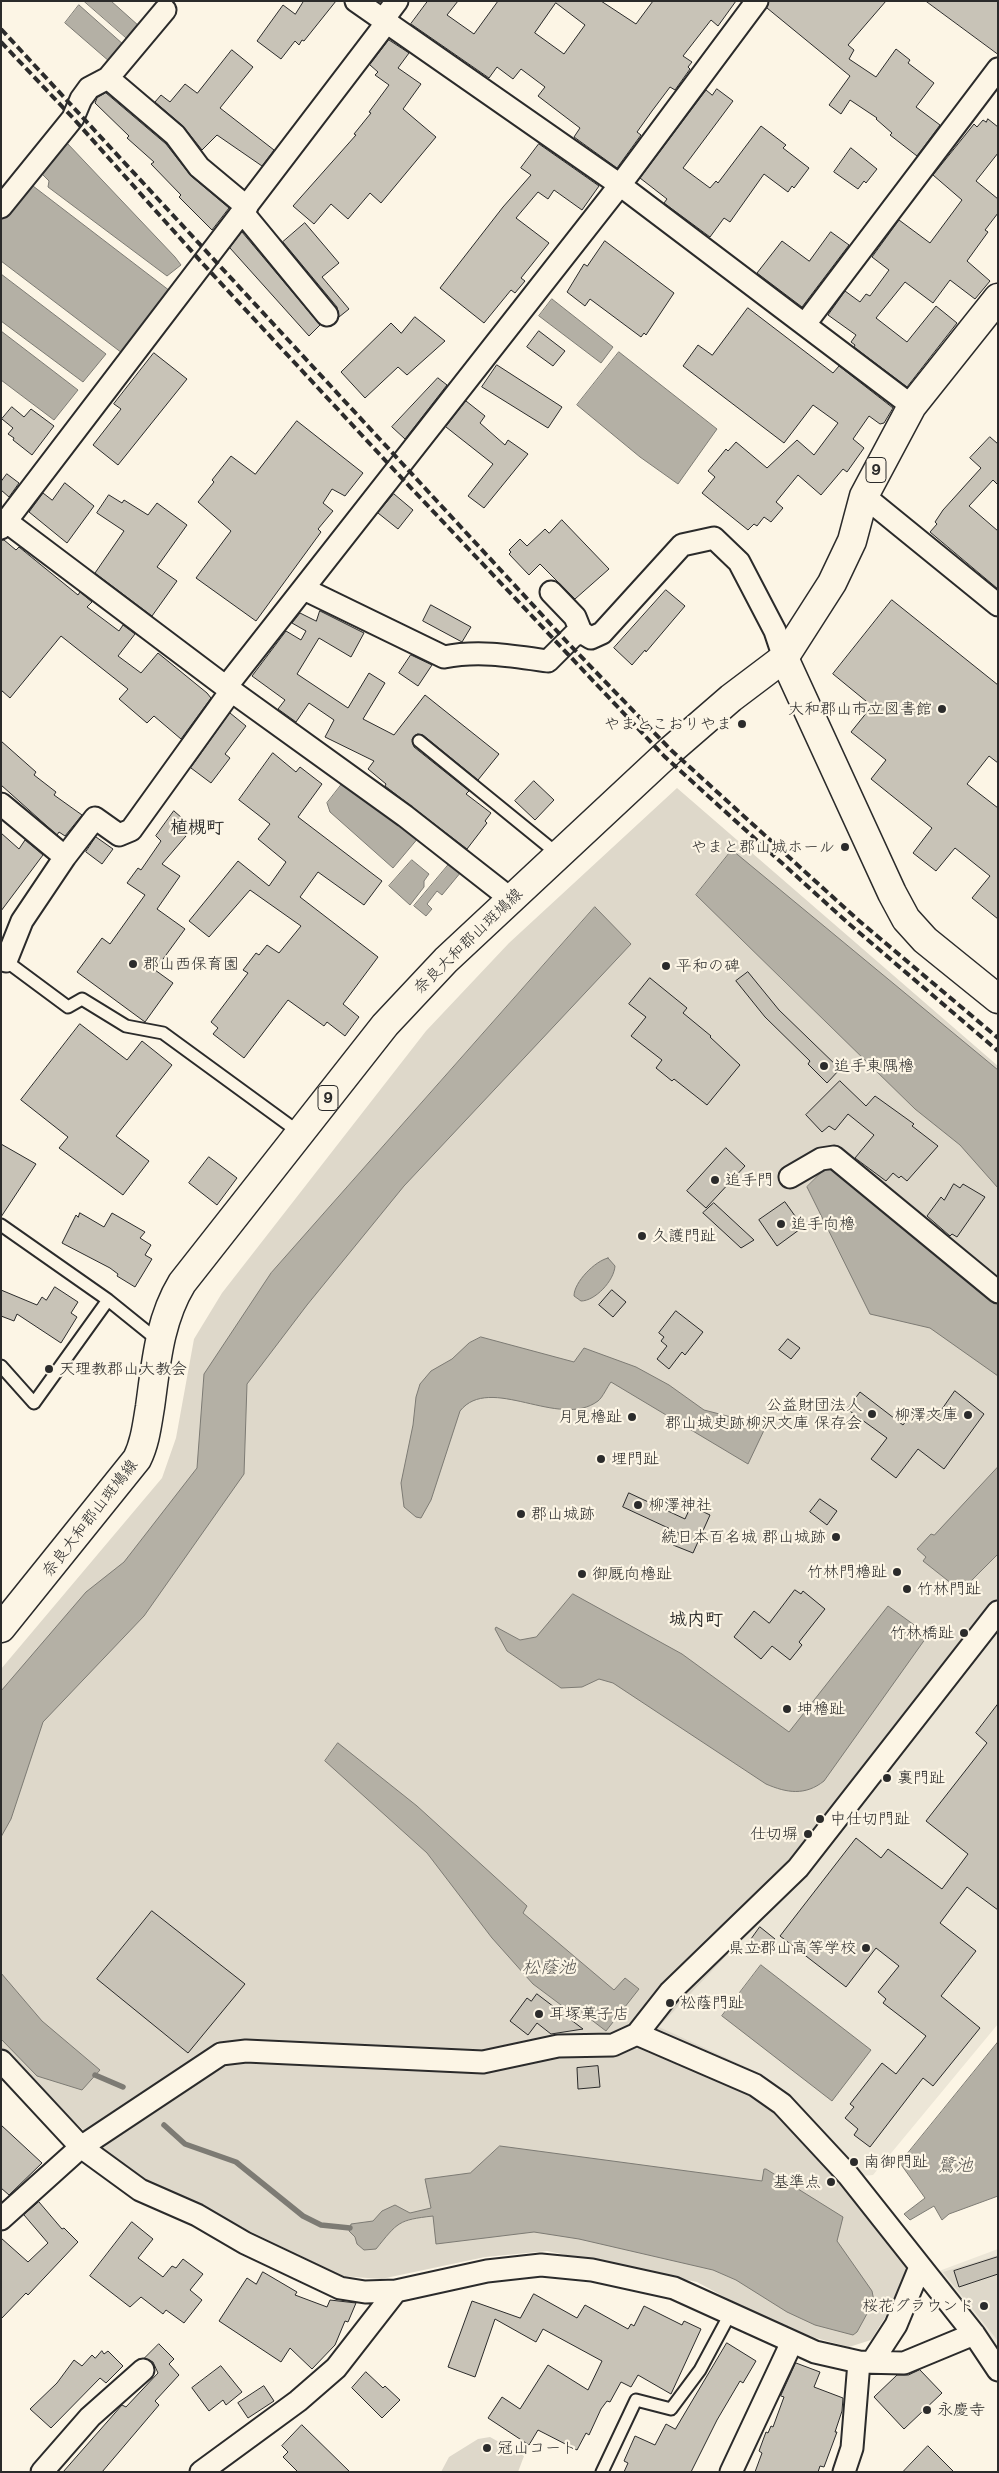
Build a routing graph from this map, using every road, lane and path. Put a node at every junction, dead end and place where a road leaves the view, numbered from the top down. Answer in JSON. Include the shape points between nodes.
{"nodes":[{"id":1,"x":356,"y":1,"type":"edge"},
{"id":2,"x":397,"y":1,"type":"edge"},
{"id":3,"x":757,"y":1,"type":"edge"},
{"id":4,"x":165,"y":10,"type":"dead end"},
{"id":5,"x":388,"y":22,"type":"junction"},
{"id":6,"x":998,"y":68,"type":"edge"},
{"id":7,"x":108,"y":78,"type":"junction"},
{"id":8,"x":620,"y":185,"type":"junction"},
{"id":9,"x":1,"y":207,"type":"edge"},
{"id":10,"x":245,"y":210,"type":"junction"},
{"id":11,"x":998,"y":298,"type":"edge"},
{"id":12,"x":327,"y":315,"type":"dead end"},
{"id":13,"x":805,"y":324,"type":"junction"},
{"id":14,"x":912,"y":406,"type":"junction"},
{"id":15,"x":864,"y":496,"type":"junction"},
{"id":16,"x":4,"y":525,"type":"edge"},
{"id":17,"x":304,"y":589,"type":"junction"},
{"id":18,"x":551,"y":592,"type":"dead end"},
{"id":19,"x":998,"y":605,"type":"edge"},
{"id":20,"x":581,"y":632,"type":"junction"},
{"id":21,"x":784,"y":658,"type":"junction"},
{"id":22,"x":229,"y":689,"type":"junction"},
{"id":23,"x":419,"y":741,"type":"dead end"},
{"id":24,"x":1,"y":804,"type":"edge"},
{"id":25,"x":559,"y":855,"type":"junction"},
{"id":26,"x":65,"y":858,"type":"junction"},
{"id":27,"x":511,"y":899,"type":"junction"},
{"id":28,"x":6,"y":961,"type":"joint"},
{"id":29,"x":998,"y":999,"type":"edge"},
{"id":30,"x":300,"y":1133,"type":"junction"},
{"id":31,"x":790,"y":1177,"type":"dead end"},
{"id":32,"x":1,"y":1225,"type":"edge"},
{"id":33,"x":998,"y":1292,"type":"edge"},
{"id":34,"x":108,"y":1300,"type":"junction"},
{"id":35,"x":160,"y":1342,"type":"junction"},
{"id":36,"x":1,"y":1366,"type":"edge"},
{"id":37,"x":998,"y":1612,"type":"edge"},
{"id":38,"x":1,"y":1628,"type":"edge"},
{"id":39,"x":637,"y":2034,"type":"junction"},
{"id":40,"x":1,"y":2061,"type":"edge"},
{"id":41,"x":81,"y":2147,"type":"junction"},
{"id":42,"x":1,"y":2219,"type":"edge"},
{"id":43,"x":920,"y":2267,"type":"junction"},
{"id":44,"x":396,"y":2291,"type":"junction"},
{"id":45,"x":730,"y":2314,"type":"junction"},
{"id":46,"x":974,"y":2334,"type":"junction"},
{"id":47,"x":792,"y":2342,"type":"junction"},
{"id":48,"x":865,"y":2362,"type":"junction"},
{"id":49,"x":143,"y":2370,"type":"dead end"},
{"id":50,"x":998,"y":2370,"type":"edge"},
{"id":51,"x":42,"y":2472,"type":"edge"},
{"id":52,"x":201,"y":2472,"type":"edge"},
{"id":53,"x":602,"y":2472,"type":"edge"},
{"id":54,"x":731,"y":2472,"type":"edge"},
{"id":55,"x":844,"y":2472,"type":"edge"}],
"edges":[{"from":1,"to":5,"type":"street"},
{"from":2,"to":5,"type":"street","via":[[388,13]]},
{"from":3,"to":8,"type":"street"},
{"from":4,"to":7,"type":"street"},
{"from":5,"to":8,"type":"street"},
{"from":5,"to":10,"type":"street"},
{"from":6,"to":13,"type":"street"},
{"from":7,"to":9,"type":"street","via":[[89,88],[73,118]]},
{"from":7,"to":10,"type":"street","via":[[175,135],[199,168]]},
{"from":8,"to":13,"type":"street"},
{"from":8,"to":17,"type":"street"},
{"from":10,"to":12,"type":"street"},
{"from":10,"to":16,"type":"street"},
{"from":11,"to":14,"type":"main road","name":"奈良大和郡山斑鳩線","number":"9"},
{"from":13,"to":14,"type":"street"},
{"from":14,"to":15,"type":"main road","name":"奈良大和郡山斑鳩線","number":"9"},
{"from":15,"to":19,"type":"street"},
{"from":15,"to":21,"type":"main road","name":"奈良大和郡山斑鳩線","number":"9","via":[[852,542],[832,583]]},
{"from":16,"to":22,"type":"street"},
{"from":17,"to":20,"type":"street","via":[[444,657],[464,653],[495,654],[548,661]]},
{"from":17,"to":22,"type":"street"},
{"from":18,"to":20,"type":"street","via":[[575,617]]},
{"from":20,"to":21,"type":"street","via":[[590,638],[602,633],[682,545],[714,538],[739,562],[775,631]]},
{"from":21,"to":25,"type":"main road","name":"奈良大和郡山斑鳩線","number":"9","via":[[685,738]]},
{"from":21,"to":29,"type":"main road","via":[[906,919],[925,940]]},
{"from":22,"to":26,"type":"street","via":[[131,830],[119,836],[95,818]]},
{"from":22,"to":27,"type":"street","via":[[405,816]]},
{"from":23,"to":25,"type":"lane"},
{"from":24,"to":26,"type":"street"},
{"from":25,"to":27,"type":"main road","name":"奈良大和郡山斑鳩線","number":"9"},
{"from":26,"to":28,"type":"street","via":[[22,921]]},
{"from":27,"to":30,"type":"main road","name":"奈良大和郡山斑鳩線","number":"9","via":[[402,1006]]},
{"from":28,"to":30,"type":"lane","via":[[68,1007],[82,999],[126,1026],[163,1033]]},
{"from":30,"to":35,"type":"main road","name":"奈良大和郡山斑鳩線","number":"9","via":[[182,1283],[169,1310]]},
{"from":31,"to":33,"type":"street","via":[[821,1158],[834,1157]]},
{"from":32,"to":34,"type":"lane"},
{"from":34,"to":35,"type":"lane"},
{"from":34,"to":36,"type":"lane","via":[[34,1403]]},
{"from":35,"to":38,"type":"main road","name":"奈良大和郡山斑鳩線","number":"9","via":[[145,1436],[137,1459]]},
{"from":37,"to":39,"type":"street","via":[[798,1868],[670,1992]]},
{"from":39,"to":41,"type":"street","via":[[613,2045],[558,2046],[483,2062],[246,2051],[221,2054]]},
{"from":39,"to":43,"type":"street","via":[[755,2085],[782,2104],[848,2175]]},
{"from":40,"to":41,"type":"street"},
{"from":41,"to":42,"type":"street"},
{"from":41,"to":44,"type":"street","via":[[140,2190],[197,2215],[245,2243],[340,2288],[365,2292]]},
{"from":43,"to":46,"type":"street"},
{"from":43,"to":48,"type":"street","via":[[896,2325]]},
{"from":44,"to":45,"type":"street","via":[[487,2271],[541,2265],[592,2270],[674,2288]]},
{"from":44,"to":52,"type":"street","via":[[336,2368],[298,2401]]},
{"from":45,"to":47,"type":"street"},
{"from":45,"to":53,"type":"lane","via":[[700,2370],[671,2409],[636,2400]]},
{"from":46,"to":48,"type":"street","via":[[904,2363]]},
{"from":46,"to":50,"type":"street"},
{"from":47,"to":48,"type":"street","via":[[814,2352]]},
{"from":47,"to":54,"type":"street"},
{"from":48,"to":55,"type":"street","via":[[852,2448]]},
{"from":49,"to":51,"type":"street","via":[[90,2417]]}]}
